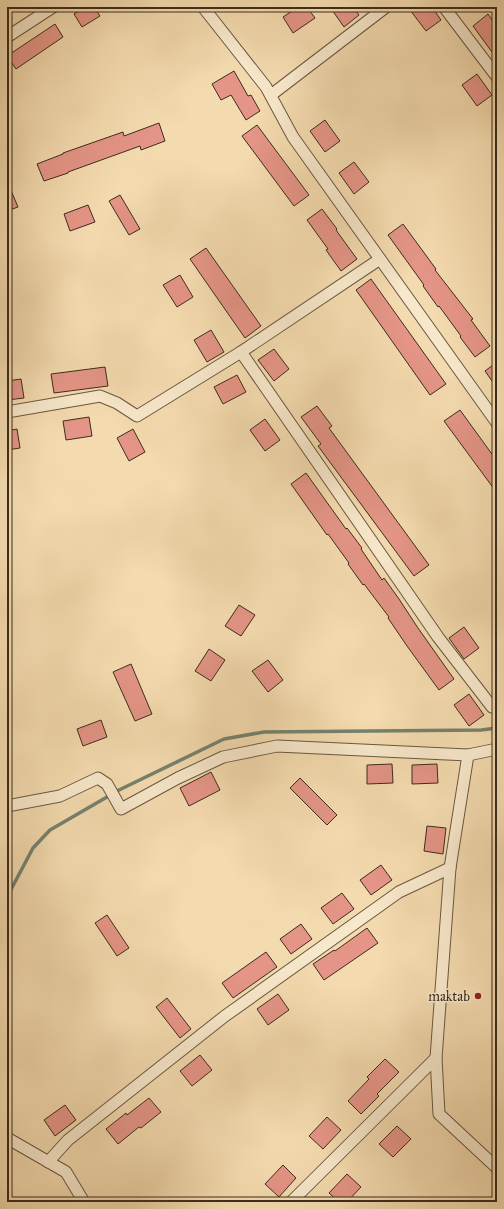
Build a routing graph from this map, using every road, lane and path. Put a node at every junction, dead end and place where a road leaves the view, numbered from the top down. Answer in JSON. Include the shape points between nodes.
{"nodes":[{"id":1,"x":53,"y":7,"type":"edge"},
{"id":2,"x":203,"y":7,"type":"edge"},
{"id":3,"x":386,"y":7,"type":"edge"},
{"id":4,"x":444,"y":7,"type":"edge"},
{"id":5,"x":7,"y":37,"type":"edge"},
{"id":6,"x":497,"y":78,"type":"edge"},
{"id":7,"x":271,"y":95,"type":"junction"},
{"id":8,"x":380,"y":259,"type":"junction"},
{"id":9,"x":241,"y":352,"type":"junction"},
{"id":10,"x":7,"y":412,"type":"edge"},
{"id":11,"x":497,"y":423,"type":"edge"},
{"id":12,"x":492,"y":707,"type":"dead end"},
{"id":13,"x":497,"y":749,"type":"edge"},
{"id":14,"x":468,"y":755,"type":"junction"},
{"id":15,"x":7,"y":806,"type":"edge"},
{"id":16,"x":450,"y":868,"type":"junction"},
{"id":17,"x":436,"y":1058,"type":"junction"},
{"id":18,"x":7,"y":1138,"type":"edge"},
{"id":19,"x":48,"y":1162,"type":"junction"},
{"id":20,"x":497,"y":1168,"type":"edge"},
{"id":21,"x":84,"y":1202,"type":"edge"},
{"id":22,"x":291,"y":1202,"type":"edge"}],
"edges":[{"from":1,"to":5,"type":"street"},
{"from":2,"to":7,"type":"street"},
{"from":3,"to":7,"type":"street"},
{"from":4,"to":6,"type":"street"},
{"from":7,"to":8,"type":"street","via":[[293,137]]},
{"from":8,"to":9,"type":"street"},
{"from":8,"to":11,"type":"street"},
{"from":9,"to":10,"type":"street","via":[[137,416],[100,396]]},
{"from":9,"to":12,"type":"street","via":[[438,637]]},
{"from":13,"to":14,"type":"street"},
{"from":14,"to":15,"type":"street","via":[[277,746],[223,757],[121,809],[107,784],[98,778],[60,796]]},
{"from":14,"to":16,"type":"street"},
{"from":16,"to":17,"type":"street"},
{"from":16,"to":19,"type":"street","via":[[399,892],[225,1016],[68,1140]]},
{"from":17,"to":20,"type":"street","via":[[439,1114]]},
{"from":17,"to":22,"type":"street"},
{"from":18,"to":19,"type":"street"},
{"from":19,"to":21,"type":"street","via":[[66,1172]]}]}
